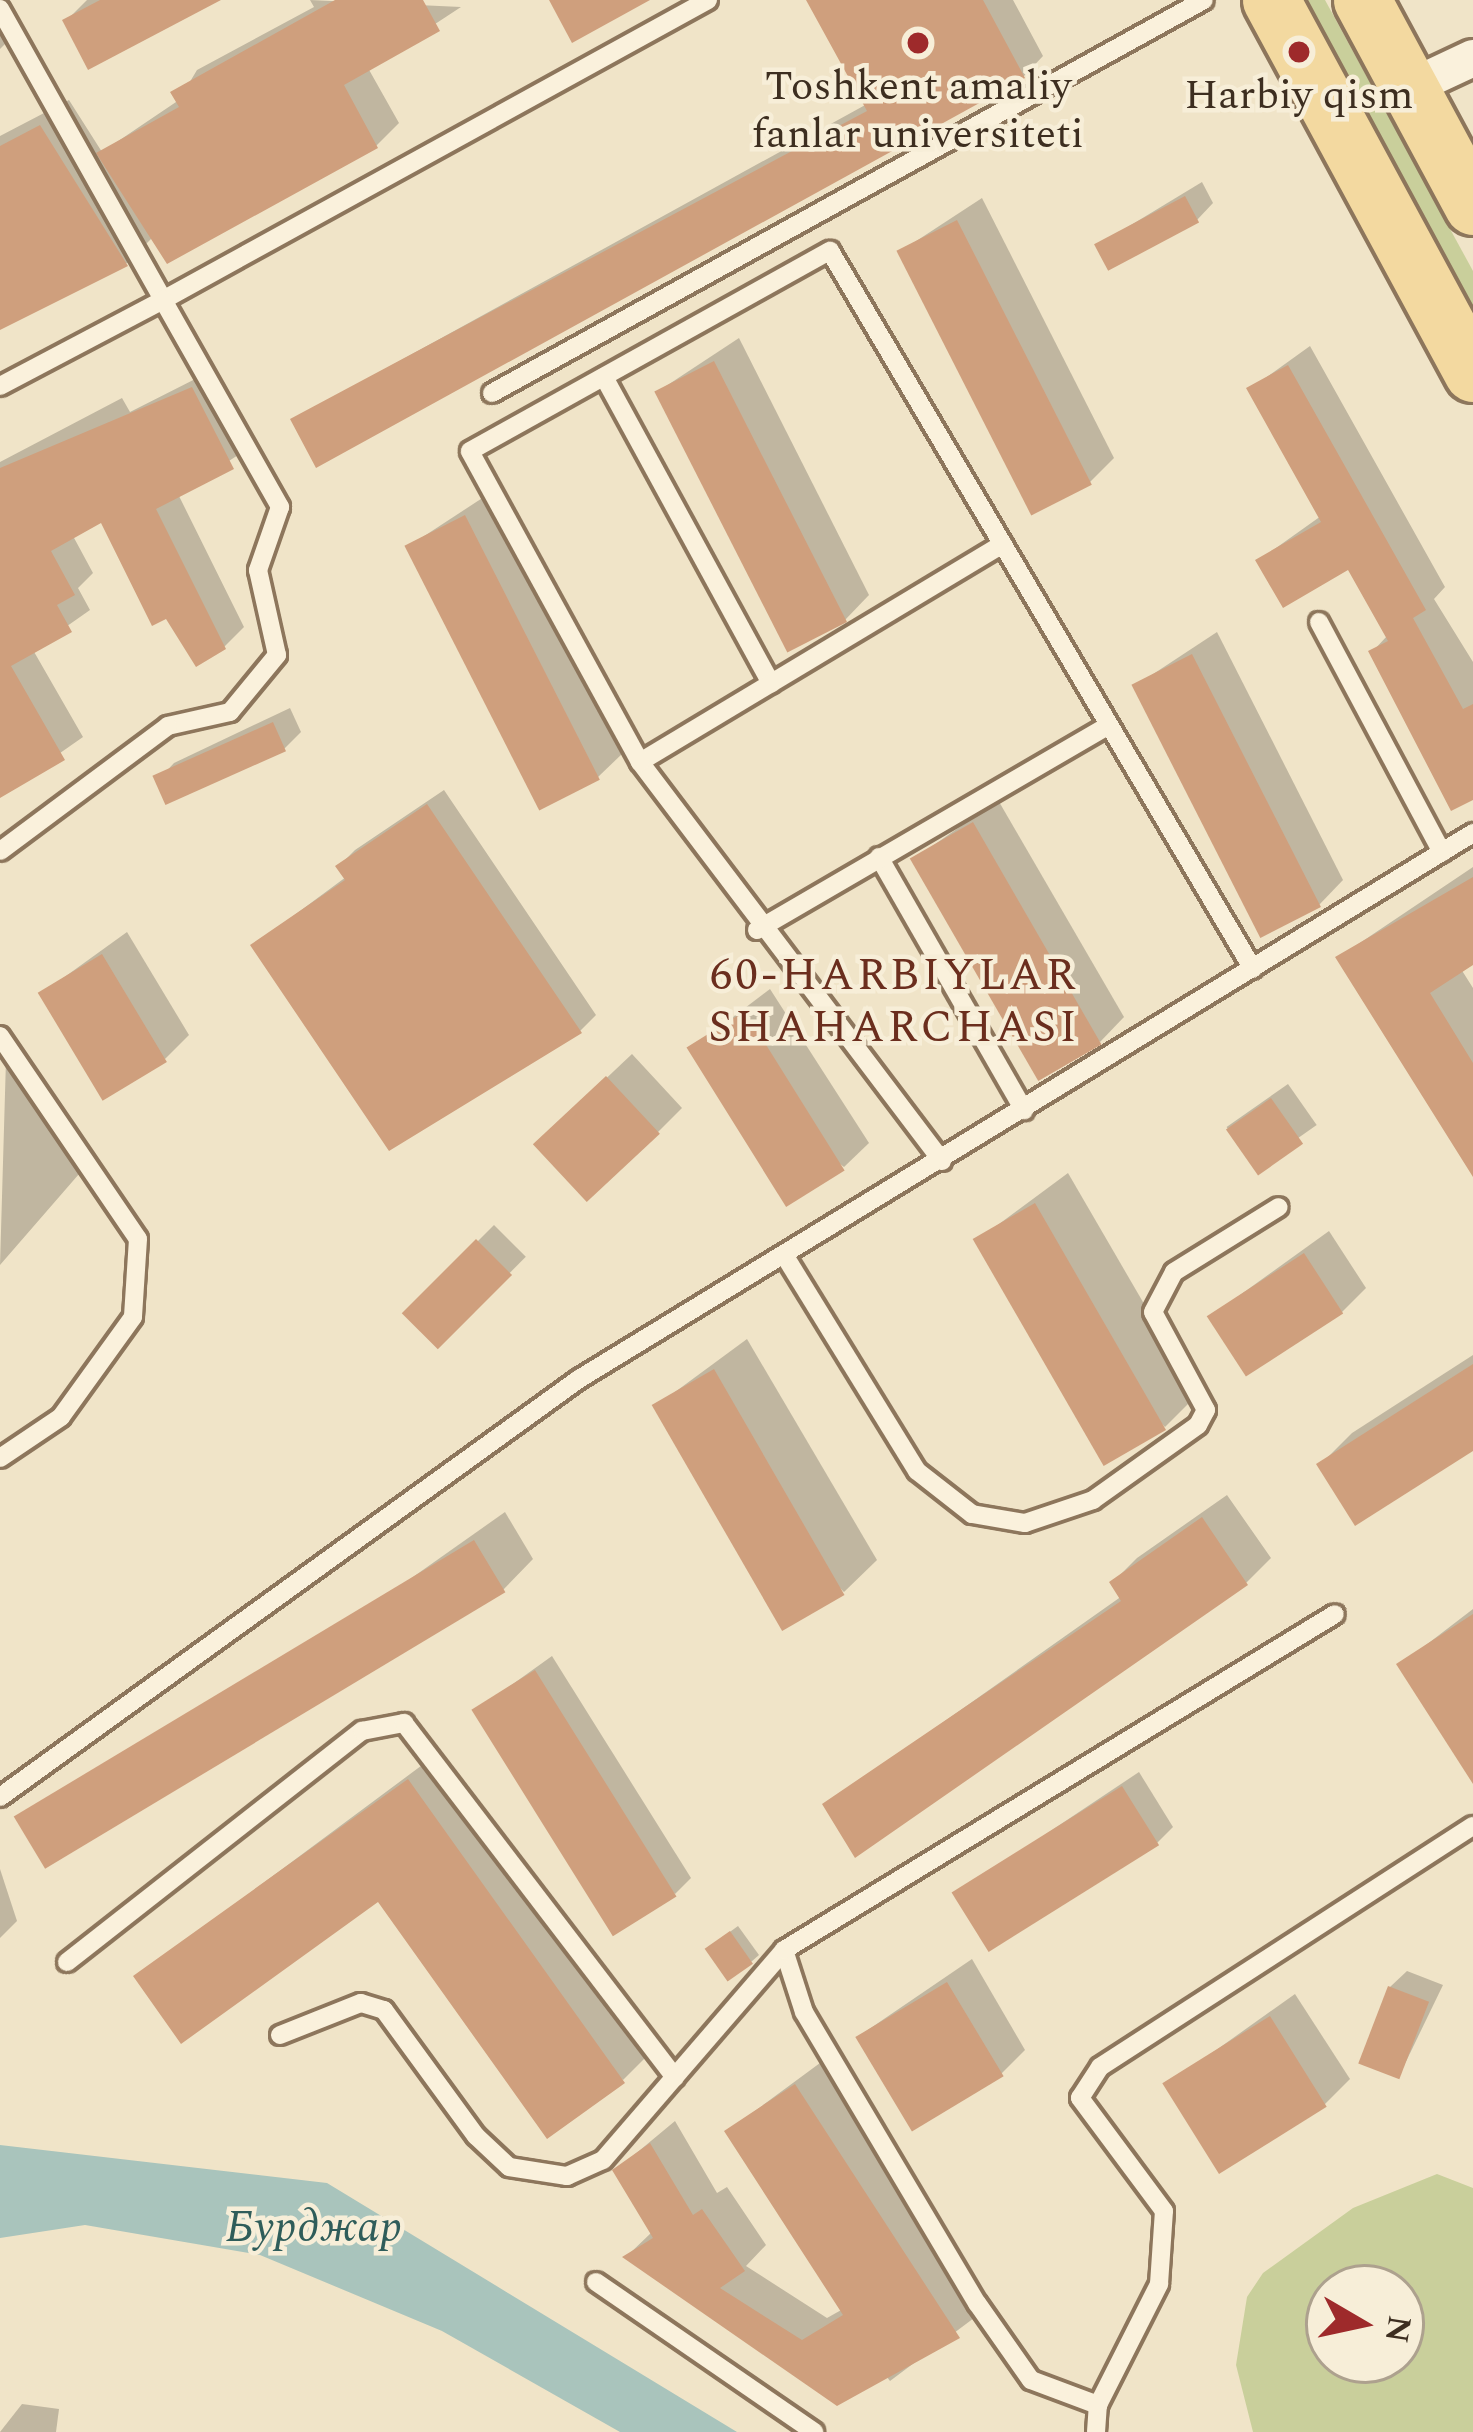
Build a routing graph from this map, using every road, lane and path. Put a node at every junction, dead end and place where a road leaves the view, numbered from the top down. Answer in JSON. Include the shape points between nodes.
{"nodes":[{"id":1,"x":708,"y":0,"type":"edge"},
{"id":2,"x":1204,"y":0,"type":"edge"},
{"id":3,"x":1271,"y":0,"type":"edge"},
{"id":4,"x":1362,"y":0,"type":"edge"},
{"id":5,"x":0,"y":9,"type":"edge"},
{"id":6,"x":1473,"y":58,"type":"edge"},
{"id":7,"x":1409,"y":88,"type":"junction"},
{"id":8,"x":1473,"y":206,"type":"edge"},
{"id":9,"x":164,"y":300,"type":"junction"},
{"id":10,"x":1473,"y":373,"type":"edge"},
{"id":11,"x":604,"y":377,"type":"junction"},
{"id":12,"x":0,"y":386,"type":"edge"},
{"id":13,"x":492,"y":393,"type":"dead end"},
{"id":14,"x":1003,"y":544,"type":"junction"},
{"id":15,"x":1318,"y":622,"type":"dead end"},
{"id":16,"x":771,"y":683,"type":"junction"},
{"id":17,"x":1109,"y":725,"type":"junction"},
{"id":18,"x":640,"y":763,"type":"junction"},
{"id":19,"x":1473,"y":833,"type":"edge"},
{"id":20,"x":0,"y":851,"type":"edge"},
{"id":21,"x":1442,"y":852,"type":"junction"},
{"id":22,"x":879,"y":857,"type":"junction"},
{"id":23,"x":757,"y":929,"type":"junction"},
{"id":24,"x":1253,"y":969,"type":"junction"},
{"id":25,"x":0,"y":1036,"type":"edge"},
{"id":26,"x":1024,"y":1110,"type":"junction"},
{"id":27,"x":942,"y":1161,"type":"junction"},
{"id":28,"x":1279,"y":1207,"type":"dead end"},
{"id":29,"x":786,"y":1258,"type":"junction"},
{"id":30,"x":0,"y":1458,"type":"edge"},
{"id":31,"x":1335,"y":1614,"type":"dead end"},
{"id":32,"x":0,"y":1797,"type":"edge"},
{"id":33,"x":1473,"y":1826,"type":"edge"},
{"id":34,"x":784,"y":1950,"type":"junction"},
{"id":35,"x":67,"y":1962,"type":"dead end"},
{"id":36,"x":280,"y":2035,"type":"dead end"},
{"id":37,"x":674,"y":2077,"type":"junction"},
{"id":38,"x":596,"y":2282,"type":"dead end"},
{"id":39,"x":1098,"y":2405,"type":"junction"},
{"id":40,"x":814,"y":2432,"type":"edge"},
{"id":41,"x":1096,"y":2432,"type":"edge"}],
"edges":[{"from":1,"to":9,"type":"lane"},
{"from":2,"to":13,"type":"lane"},
{"from":3,"to":10,"type":"main road"},
{"from":4,"to":7,"type":"main road"},
{"from":5,"to":9,"type":"lane"},
{"from":6,"to":7,"type":"street"},
{"from":7,"to":8,"type":"main road"},
{"from":9,"to":12,"type":"lane"},
{"from":9,"to":20,"type":"lane","via":[[280,507],[258,570],[277,655],[230,712],[168,726]]},
{"from":11,"to":14,"type":"lane","via":[[830,250]]},
{"from":11,"to":16,"type":"lane"},
{"from":11,"to":18,"type":"lane","via":[[470,451]]},
{"from":14,"to":16,"type":"lane"},
{"from":14,"to":17,"type":"lane"},
{"from":15,"to":21,"type":"lane"},
{"from":16,"to":18,"type":"lane"},
{"from":17,"to":22,"type":"lane"},
{"from":17,"to":24,"type":"lane"},
{"from":18,"to":23,"type":"lane"},
{"from":19,"to":21,"type":"lane"},
{"from":21,"to":24,"type":"lane"},
{"from":22,"to":23,"type":"lane"},
{"from":22,"to":26,"type":"lane"},
{"from":23,"to":27,"type":"lane"},
{"from":24,"to":26,"type":"lane"},
{"from":25,"to":30,"type":"lane","via":[[138,1239],[133,1317],[61,1418]]},
{"from":26,"to":27,"type":"lane"},
{"from":27,"to":29,"type":"lane"},
{"from":28,"to":29,"type":"lane","via":[[1174,1272],[1153,1312],[1206,1410],[1198,1425],[1093,1500],[1025,1523],[972,1514],[917,1471]]},
{"from":29,"to":32,"type":"lane","via":[[579,1378]]},
{"from":31,"to":34,"type":"lane"},
{"from":33,"to":39,"type":"lane","via":[[1100,2067],[1080,2098],[1164,2211],[1159,2284]]},
{"from":34,"to":37,"type":"lane"},
{"from":34,"to":39,"type":"lane","via":[[804,2012],[977,2303],[1031,2380]]},
{"from":35,"to":37,"type":"lane","via":[[362,1731],[404,1723]]},
{"from":36,"to":37,"type":"lane","via":[[361,2003],[384,2010],[476,2137],[537,2176],[603,2160]]},
{"from":38,"to":40,"type":"lane"},
{"from":39,"to":41,"type":"lane"}]}
